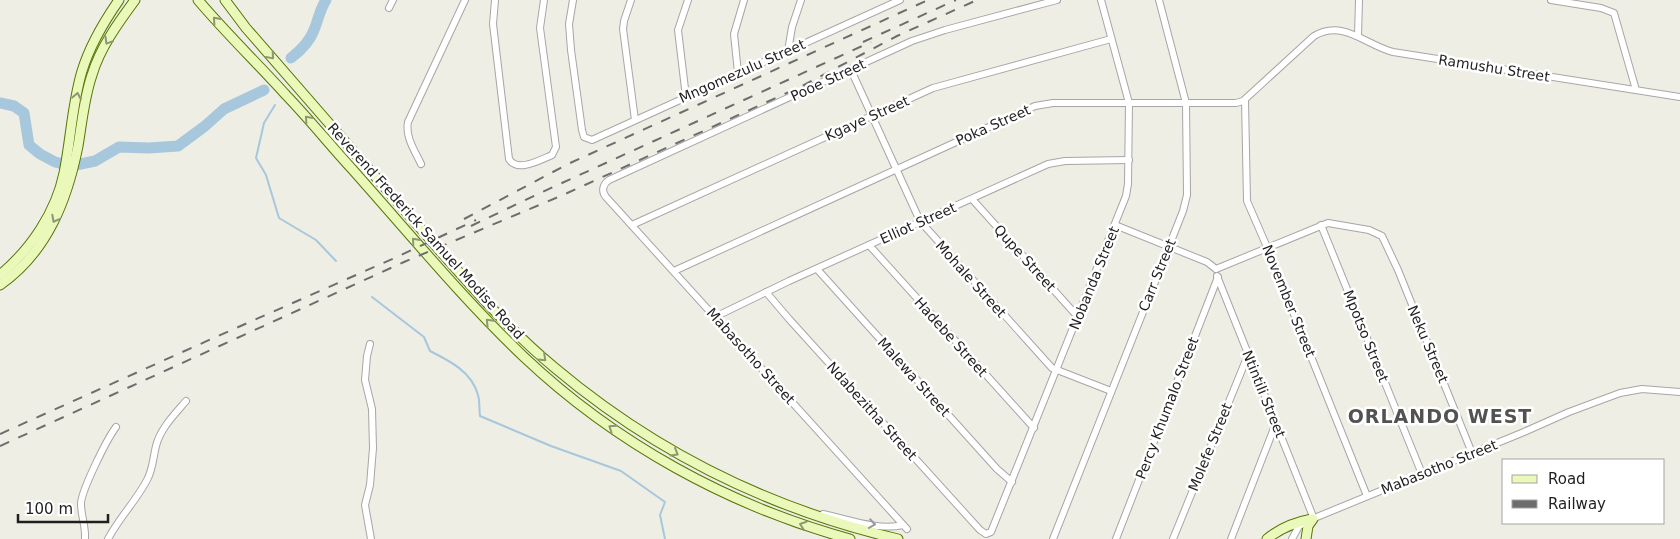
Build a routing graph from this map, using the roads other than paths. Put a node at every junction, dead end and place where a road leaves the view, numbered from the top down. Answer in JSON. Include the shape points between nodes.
{"nodes":[{"id":1,"x":119,"y":0,"type":"edge"},
{"id":2,"x":135,"y":0,"type":"edge"},
{"id":3,"x":198,"y":0,"type":"edge"},
{"id":4,"x":225,"y":0,"type":"edge"},
{"id":5,"x":393,"y":0,"type":"edge"},
{"id":6,"x":465,"y":0,"type":"edge"},
{"id":7,"x":495,"y":0,"type":"edge"},
{"id":8,"x":544,"y":0,"type":"edge"},
{"id":9,"x":573,"y":0,"type":"edge"},
{"id":10,"x":631,"y":0,"type":"edge"},
{"id":11,"x":688,"y":0,"type":"edge"},
{"id":12,"x":744,"y":0,"type":"edge"},
{"id":13,"x":801,"y":0,"type":"edge"},
{"id":14,"x":900,"y":0,"type":"edge"},
{"id":15,"x":1057,"y":0,"type":"edge"},
{"id":16,"x":1101,"y":0,"type":"edge"},
{"id":17,"x":1159,"y":0,"type":"edge"},
{"id":18,"x":1359,"y":0,"type":"edge"},
{"id":19,"x":1551,"y":0,"type":"edge"},
{"id":20,"x":389,"y":8,"type":"dead end"},
{"id":21,"x":1358,"y":36,"type":"junction"},
{"id":22,"x":1111,"y":39,"type":"junction"},
{"id":23,"x":788,"y":51,"type":"junction"},
{"id":24,"x":851,"y":70,"type":"junction"},
{"id":25,"x":738,"y":73,"type":"junction"},
{"id":26,"x":1636,"y":90,"type":"junction"},
{"id":27,"x":686,"y":96,"type":"junction"},
{"id":28,"x":1680,"y":97,"type":"edge"},
{"id":29,"x":1245,"y":100,"type":"junction"},
{"id":30,"x":1129,"y":103,"type":"junction"},
{"id":31,"x":1186,"y":103,"type":"junction"},
{"id":32,"x":872,"y":116,"type":"junction"},
{"id":33,"x":635,"y":120,"type":"junction"},
{"id":34,"x":74,"y":144,"type":"junction"},
{"id":35,"x":1129,"y":160,"type":"junction"},
{"id":36,"x":421,"y":164,"type":"dead end"},
{"id":37,"x":895,"y":170,"type":"junction"},
{"id":38,"x":68,"y":174,"type":"junction"},
{"id":39,"x":607,"y":181,"type":"joint"},
{"id":40,"x":972,"y":199,"type":"junction"},
{"id":41,"x":920,"y":222,"type":"junction"},
{"id":42,"x":632,"y":225,"type":"junction"},
{"id":43,"x":1115,"y":225,"type":"junction"},
{"id":44,"x":1321,"y":225,"type":"junction"},
{"id":45,"x":869,"y":245,"type":"junction"},
{"id":46,"x":1169,"y":246,"type":"junction"},
{"id":47,"x":1267,"y":247,"type":"junction"},
{"id":48,"x":1216,"y":268,"type":"junction"},
{"id":49,"x":817,"y":269,"type":"junction"},
{"id":50,"x":674,"y":271,"type":"junction"},
{"id":51,"x":0,"y":275,"type":"edge"},
{"id":52,"x":1218,"y":278,"type":"junction"},
{"id":53,"x":0,"y":285,"type":"edge"},
{"id":54,"x":766,"y":292,"type":"junction"},
{"id":55,"x":715,"y":317,"type":"junction"},
{"id":56,"x":1078,"y":317,"type":"junction"},
{"id":57,"x":370,"y":344,"type":"dead end"},
{"id":58,"x":1248,"y":355,"type":"junction"},
{"id":59,"x":1057,"y":370,"type":"junction"},
{"id":60,"x":1111,"y":391,"type":"junction"},
{"id":61,"x":1680,"y":392,"type":"edge"},
{"id":62,"x":186,"y":401,"type":"dead end"},
{"id":63,"x":1276,"y":423,"type":"junction"},
{"id":64,"x":116,"y":427,"type":"dead end"},
{"id":65,"x":1034,"y":428,"type":"junction"},
{"id":66,"x":1472,"y":453,"type":"junction"},
{"id":67,"x":1422,"y":474,"type":"junction"},
{"id":68,"x":1012,"y":482,"type":"junction"},
{"id":69,"x":1367,"y":496,"type":"junction"},
{"id":70,"x":806,"y":513,"type":"junction"},
{"id":71,"x":1313,"y":519,"type":"junction"},
{"id":72,"x":980,"y":530,"type":"joint"},
{"id":73,"x":85,"y":539,"type":"edge"},
{"id":74,"x":108,"y":539,"type":"edge"},
{"id":75,"x":371,"y":539,"type":"edge"},
{"id":76,"x":850,"y":539,"type":"edge"},
{"id":77,"x":898,"y":539,"type":"edge"},
{"id":78,"x":1053,"y":539,"type":"edge"},
{"id":79,"x":1116,"y":539,"type":"edge"},
{"id":80,"x":1173,"y":539,"type":"edge"},
{"id":81,"x":1231,"y":539,"type":"edge"},
{"id":82,"x":1267,"y":539,"type":"edge"},
{"id":83,"x":1292,"y":539,"type":"edge"},
{"id":84,"x":1306,"y":539,"type":"edge"}],
"edges":[{"from":34,"to":1,"type":"main road","one_way":true,"via":[[74,111],[82,71],[97,33]]},
{"from":2,"to":34,"type":"main road","one_way":true,"via":[[111,36],[94,70]]},
{"from":76,"to":3,"type":"main road","name":"Reverend Frederick Samuel Modise Road","one_way":true,"via":[[742,501],[686,473],[635,443],[576,401],[525,358],[469,301],[286,94]]},
{"from":4,"to":70,"type":"main road","name":"Reverend Frederick Samuel Modise Road","one_way":true,"via":[[460,273],[554,368],[627,423],[688,460],[736,485]]},
{"from":5,"to":20,"type":"street"},
{"from":6,"to":36,"type":"street","via":[[408,122],[407,130]]},
{"from":7,"to":8,"type":"street","via":[[493,24],[509,159],[515,166],[540,160],[556,150],[540,28]]},
{"from":9,"to":33,"type":"street","name":"Mngomezulu Street","via":[[569,19],[570,41],[584,137],[595,139]]},
{"from":10,"to":33,"type":"street","via":[[623,29]]},
{"from":11,"to":27,"type":"street","via":[[678,30]]},
{"from":12,"to":25,"type":"street","via":[[734,34]]},
{"from":13,"to":23,"type":"street"},
{"from":14,"to":23,"type":"street","name":"Mngomezulu Street"},
{"from":15,"to":24,"type":"street","name":"Pooe Street","via":[[916,39]]},
{"from":16,"to":22,"type":"street","name":"Nobanda Street"},
{"from":17,"to":31,"type":"street","name":"Carr Street"},
{"from":18,"to":21,"type":"street"},
{"from":19,"to":26,"type":"street","via":[[1614,13]]},
{"from":21,"to":26,"type":"street","name":"Ramushu Street","via":[[1393,52]]},
{"from":21,"to":29,"type":"street","name":"Ramushu Street","via":[[1338,31],[1314,36]]},
{"from":22,"to":30,"type":"street","name":"Nobanda Street"},
{"from":22,"to":32,"type":"street","name":"Kgaye Street","via":[[940,86]]},
{"from":23,"to":25,"type":"street","name":"Mngomezulu Street"},
{"from":24,"to":32,"type":"street","name":"Mohale Street"},
{"from":24,"to":39,"type":"street","name":"Pooe Street"},
{"from":25,"to":27,"type":"street","name":"Mngomezulu Street"},
{"from":26,"to":28,"type":"street","name":"Ramushu Street"},
{"from":27,"to":33,"type":"street","name":"Mngomezulu Street"},
{"from":29,"to":31,"type":"street","name":"Poka Street","via":[[1236,103]]},
{"from":29,"to":47,"type":"street","name":"November Street","via":[[1246,195]]},
{"from":30,"to":31,"type":"street","name":"Poka Street"},
{"from":30,"to":35,"type":"street","name":"Nobanda Street"},
{"from":30,"to":37,"type":"street","name":"Poka Street","via":[[1035,106]]},
{"from":31,"to":46,"type":"street","name":"Carr Street","via":[[1187,195]]},
{"from":32,"to":37,"type":"street","name":"Mohale Street"},
{"from":32,"to":42,"type":"street","name":"Kgaye Street"},
{"from":34,"to":38,"type":"main road"},
{"from":35,"to":40,"type":"street","name":"Elliot Street","via":[[1048,164]]},
{"from":35,"to":43,"type":"street","name":"Nobanda Street","via":[[1126,196]]},
{"from":37,"to":41,"type":"street","name":"Mohale Street"},
{"from":37,"to":50,"type":"street","name":"Poka Street"},
{"from":38,"to":51,"type":"main road","via":[[39,231],[23,253]]},
{"from":38,"to":53,"type":"main road","one_way":true,"via":[[63,204],[49,231],[24,264]]},
{"from":39,"to":42,"type":"street","name":"Mabasotho Street","via":[[604,194]]},
{"from":40,"to":41,"type":"street","name":"Elliot Street"},
{"from":40,"to":56,"type":"street","name":"Qupe Street"},
{"from":41,"to":45,"type":"street","name":"Elliot Street"},
{"from":41,"to":59,"type":"street","name":"Mohale Street","via":[[1046,362]]},
{"from":42,"to":50,"type":"street","name":"Mabasotho Street"},
{"from":43,"to":46,"type":"street"},
{"from":43,"to":56,"type":"street","name":"Nobanda Street"},
{"from":44,"to":47,"type":"street"},
{"from":44,"to":66,"type":"street","name":"Neku Street","via":[[1332,223],[1370,230],[1382,236]]},
{"from":44,"to":67,"type":"street","name":"Mpotso Street"},
{"from":45,"to":49,"type":"street","name":"Elliot Street"},
{"from":45,"to":65,"type":"street","name":"Hadebe Street"},
{"from":46,"to":48,"type":"street"},
{"from":46,"to":60,"type":"street","name":"Carr Street"},
{"from":47,"to":48,"type":"street"},
{"from":47,"to":69,"type":"street","name":"November Street"},
{"from":48,"to":52,"type":"street","name":"Ntintili Street"},
{"from":49,"to":54,"type":"street","name":"Elliot Street"},
{"from":49,"to":68,"type":"street","name":"Malewa Street"},
{"from":50,"to":55,"type":"street","name":"Mabasotho Street"},
{"from":52,"to":58,"type":"street","name":"Ntintili Street"},
{"from":52,"to":79,"type":"street","name":"Percy Khumalo Street"},
{"from":54,"to":55,"type":"street","name":"Elliot Street"},
{"from":54,"to":72,"type":"street","name":"Ndabezitha Street"},
{"from":70,"to":55,"type":"street","name":"Mabasotho Street","one_way":true,"via":[[905,527]]},
{"from":56,"to":59,"type":"street","name":"Nobanda Street"},
{"from":57,"to":75,"type":"street","via":[[365,380],[372,409],[373,448],[365,505]]},
{"from":58,"to":63,"type":"street","name":"Ntintili Street"},
{"from":58,"to":80,"type":"street","name":"Molefe Street"},
{"from":59,"to":60,"type":"street","name":"Mohale Street"},
{"from":59,"to":65,"type":"street","name":"Nobanda Street"},
{"from":60,"to":78,"type":"street","name":"Carr Street"},
{"from":61,"to":66,"type":"street","name":"Mabasotho Street","via":[[1634,390],[1620,393]]},
{"from":62,"to":74,"type":"street","via":[[163,428],[150,473]]},
{"from":63,"to":71,"type":"street","name":"Ntintili Street"},
{"from":63,"to":81,"type":"street"},
{"from":64,"to":73,"type":"street","via":[[104,445],[83,492]]},
{"from":65,"to":68,"type":"street","name":"Nobanda Street"},
{"from":66,"to":67,"type":"street","name":"Mabasotho Street"},
{"from":67,"to":69,"type":"street","name":"Mabasotho Street"},
{"from":68,"to":72,"type":"street","name":"Nobanda Street","via":[[993,531],[986,534]]},
{"from":69,"to":71,"type":"street","name":"Mabasotho Street"},
{"from":70,"to":77,"type":"main road","name":"Reverend Frederick Samuel Modise Road"},
{"from":71,"to":82,"type":"main road","via":[[1288,527]]},
{"from":71,"to":83,"type":"street","name":"Mabasotho Street","via":[[1300,526]]},
{"from":71,"to":84,"type":"main road"}]}
